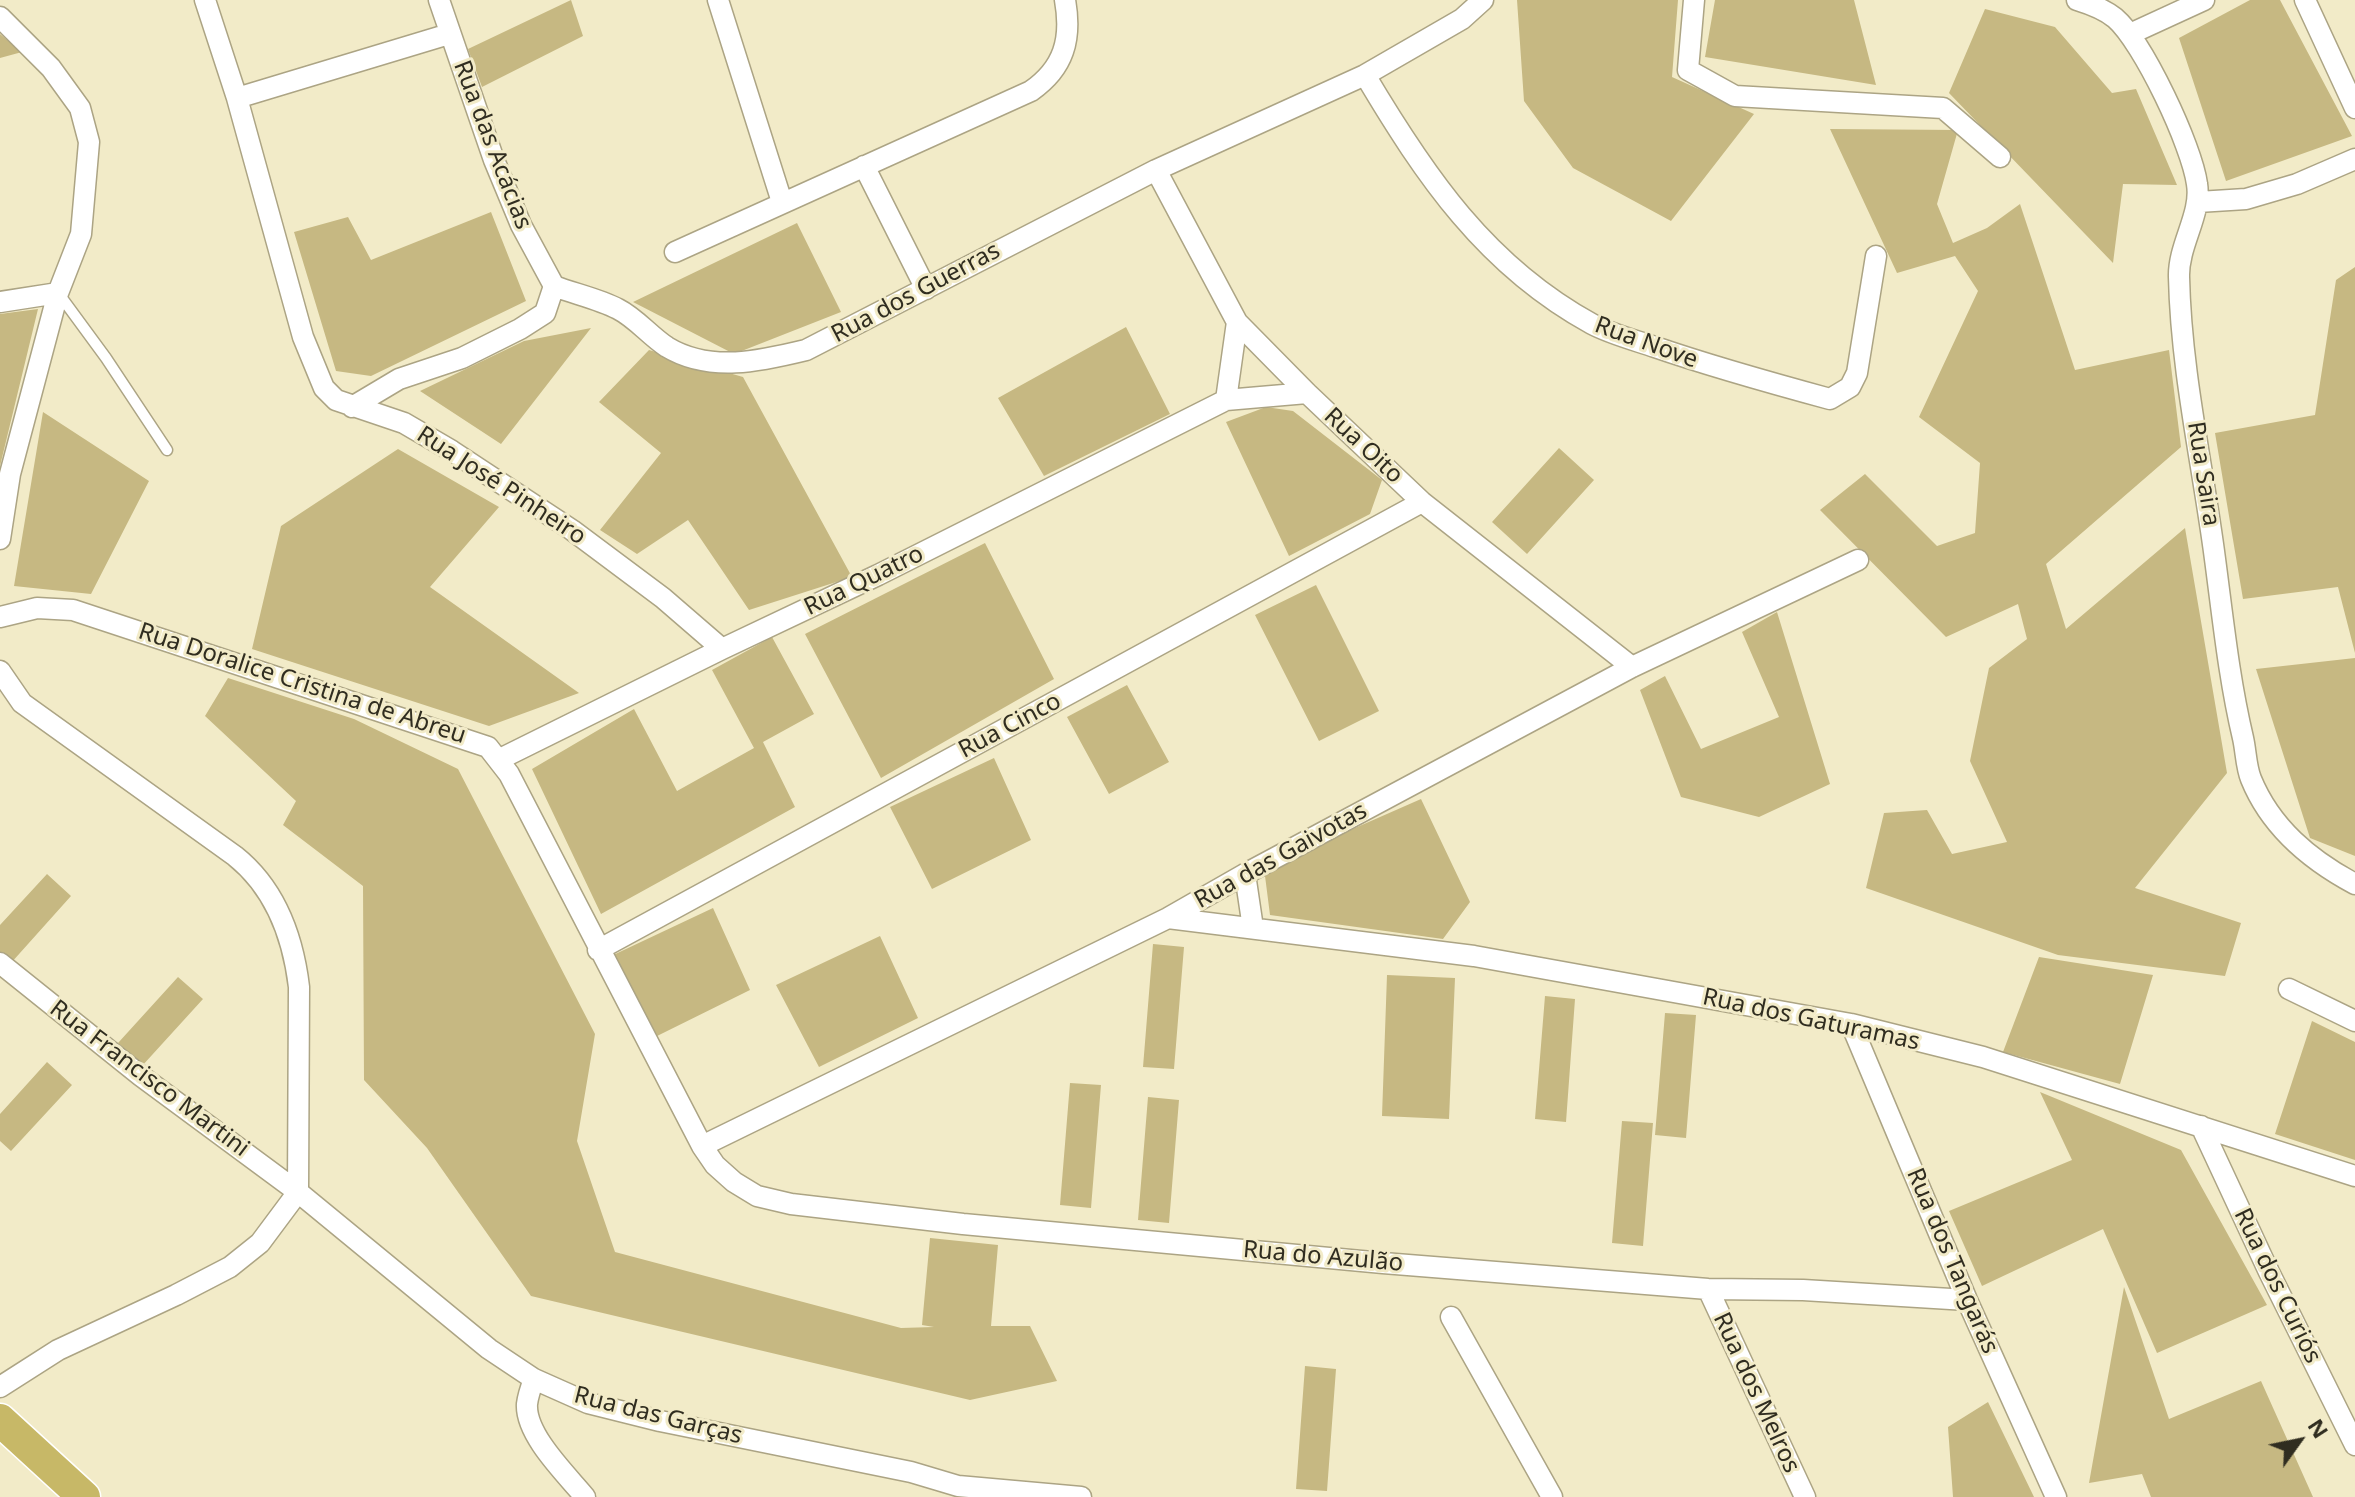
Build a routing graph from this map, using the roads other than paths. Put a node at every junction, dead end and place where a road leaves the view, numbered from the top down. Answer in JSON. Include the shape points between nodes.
{"nodes":[{"id":1,"x":205,"y":0,"type":"edge"},
{"id":2,"x":439,"y":0,"type":"edge"},
{"id":3,"x":718,"y":0,"type":"edge"},
{"id":4,"x":1065,"y":0,"type":"edge"},
{"id":5,"x":1483,"y":0,"type":"edge"},
{"id":6,"x":1694,"y":0,"type":"edge"},
{"id":7,"x":2077,"y":0,"type":"edge"},
{"id":8,"x":2204,"y":0,"type":"edge"},
{"id":9,"x":2305,"y":0,"type":"edge"},
{"id":10,"x":0,"y":17,"type":"edge"},
{"id":11,"x":449,"y":34,"type":"junction"},
{"id":12,"x":2130,"y":34,"type":"junction"},
{"id":13,"x":1365,"y":75,"type":"junction"},
{"id":14,"x":237,"y":98,"type":"junction"},
{"id":15,"x":2355,"y":108,"type":"edge"},
{"id":16,"x":2000,"y":157,"type":"dead end"},
{"id":17,"x":2355,"y":159,"type":"edge"},
{"id":18,"x":864,"y":166,"type":"junction"},
{"id":19,"x":1156,"y":170,"type":"junction"},
{"id":20,"x":782,"y":202,"type":"junction"},
{"id":21,"x":2198,"y":202,"type":"junction"},
{"id":22,"x":675,"y":252,"type":"dead end"},
{"id":23,"x":1876,"y":256,"type":"dead end"},
{"id":24,"x":554,"y":286,"type":"junction"},
{"id":25,"x":926,"y":289,"type":"junction"},
{"id":26,"x":58,"y":293,"type":"junction"},
{"id":27,"x":0,"y":302,"type":"edge"},
{"id":28,"x":1237,"y":322,"type":"junction"},
{"id":29,"x":1307,"y":393,"type":"junction"},
{"id":30,"x":1226,"y":400,"type":"junction"},
{"id":31,"x":352,"y":407,"type":"junction"},
{"id":32,"x":167,"y":450,"type":"dead end"},
{"id":33,"x":1422,"y":502,"type":"junction"},
{"id":34,"x":0,"y":539,"type":"edge"},
{"id":35,"x":1858,"y":560,"type":"dead end"},
{"id":36,"x":0,"y":617,"type":"edge"},
{"id":37,"x":722,"y":649,"type":"junction"},
{"id":38,"x":1632,"y":667,"type":"junction"},
{"id":39,"x":0,"y":671,"type":"edge"},
{"id":40,"x":500,"y":759,"type":"junction"},
{"id":41,"x":1245,"y":874,"type":"junction"},
{"id":42,"x":2355,"y":884,"type":"edge"},
{"id":43,"x":1168,"y":918,"type":"junction"},
{"id":44,"x":1253,"y":928,"type":"junction"},
{"id":45,"x":598,"y":950,"type":"junction"},
{"id":46,"x":0,"y":963,"type":"edge"},
{"id":47,"x":2289,"y":989,"type":"dead end"},
{"id":48,"x":2355,"y":1021,"type":"edge"},
{"id":49,"x":1851,"y":1024,"type":"junction"},
{"id":50,"x":2201,"y":1126,"type":"junction"},
{"id":51,"x":702,"y":1146,"type":"junction"},
{"id":52,"x":2355,"y":1176,"type":"edge"},
{"id":53,"x":298,"y":1192,"type":"junction"},
{"id":54,"x":1708,"y":1289,"type":"junction"},
{"id":55,"x":1967,"y":1300,"type":"junction"},
{"id":56,"x":1451,"y":1317,"type":"dead end"},
{"id":57,"x":4,"y":1378,"type":"edge"},
{"id":58,"x":534,"y":1379,"type":"junction"},
{"id":59,"x":0,"y":1420,"type":"edge"},
{"id":60,"x":2352,"y":1433,"type":"edge"},
{"id":61,"x":84,"y":1497,"type":"edge"},
{"id":62,"x":585,"y":1497,"type":"edge"},
{"id":63,"x":1081,"y":1497,"type":"edge"},
{"id":64,"x":1552,"y":1497,"type":"edge"},
{"id":65,"x":1805,"y":1497,"type":"edge"},
{"id":66,"x":2056,"y":1497,"type":"edge"}],
"edges":[{"from":1,"to":14,"type":"street","name":"Rua José Pinheiro"},
{"from":2,"to":11,"type":"street","name":"Rua das Acácias"},
{"from":3,"to":20,"type":"street"},
{"from":4,"to":18,"type":"street","via":[[1069,25],[1050,78]]},
{"from":5,"to":13,"type":"street","name":"Rua dos Guerras","via":[[1462,19]]},
{"from":6,"to":16,"type":"street","via":[[1688,70],[1735,96],[1943,108]]},
{"from":7,"to":12,"type":"street","via":[[2105,11]]},
{"from":8,"to":12,"type":"street"},
{"from":9,"to":15,"type":"street"},
{"from":10,"to":26,"type":"street","via":[[51,68],[80,108],[89,142],[81,234]]},
{"from":11,"to":14,"type":"street"},
{"from":11,"to":24,"type":"street","name":"Rua das Acácias","via":[[521,225]]},
{"from":12,"to":21,"type":"street","name":"Rua Saira","via":[[2185,136]]},
{"from":13,"to":19,"type":"street","name":"Rua dos Guerras"},
{"from":13,"to":23,"type":"street","name":"Rua Nove","via":[[1443,195],[1503,261],[1586,320],[1634,340],[1830,399],[1850,387],[1857,373]]},
{"from":14,"to":31,"type":"street","name":"Rua José Pinheiro","via":[[311,361],[324,388]]},
{"from":17,"to":21,"type":"street","via":[[2246,199]]},
{"from":18,"to":20,"type":"street"},
{"from":18,"to":25,"type":"street"},
{"from":19,"to":25,"type":"street","name":"Rua dos Guerras"},
{"from":19,"to":28,"type":"street","name":"Rua Oito"},
{"from":20,"to":22,"type":"street"},
{"from":21,"to":42,"type":"street","name":"Rua Saira","via":[[2180,267],[2186,357],[2250,778],[2289,838],[2310,858]]},
{"from":24,"to":25,"type":"street","name":"Rua dos Guerras","via":[[620,310],[669,348],[728,363],[806,350]]},
{"from":24,"to":31,"type":"street","via":[[545,313],[520,329],[462,358],[399,379]]},
{"from":26,"to":27,"type":"street"},
{"from":26,"to":32,"type":"lane"},
{"from":26,"to":34,"type":"street","via":[[10,474]]},
{"from":28,"to":29,"type":"street","name":"Rua Oito"},
{"from":28,"to":30,"type":"street"},
{"from":29,"to":30,"type":"street","name":"Rua Quatro"},
{"from":29,"to":33,"type":"street","name":"Rua Oito"},
{"from":30,"to":37,"type":"street","name":"Rua Quatro"},
{"from":31,"to":37,"type":"street","name":"Rua José Pinheiro","via":[[404,423],[452,451],[572,530]]},
{"from":33,"to":38,"type":"street","name":"Rua Oito"},
{"from":33,"to":45,"type":"street","name":"Rua Cinco"},
{"from":35,"to":38,"type":"street","name":"Rua das Gaivotas"},
{"from":36,"to":40,"type":"street","name":"Rua Doralice Cristina de Abreu","via":[[37,608],[73,610],[474,740]]},
{"from":37,"to":40,"type":"street","name":"Rua Quatro"},
{"from":38,"to":41,"type":"street","name":"Rua das Gaivotas"},
{"from":39,"to":53,"type":"street","via":[[22,703],[235,856],[265,886],[297,973]]},
{"from":40,"to":45,"type":"street"},
{"from":41,"to":43,"type":"street","name":"Rua das Gaivotas"},
{"from":41,"to":44,"type":"street"},
{"from":43,"to":44,"type":"street","name":"Rua dos Gaturamas"},
{"from":43,"to":51,"type":"street","name":"Rua das Gaivotas"},
{"from":44,"to":49,"type":"street","name":"Rua dos Gaturamas","via":[[1474,956]]},
{"from":45,"to":51,"type":"street"},
{"from":46,"to":53,"type":"street","name":"Rua Francisco Martini"},
{"from":47,"to":48,"type":"street"},
{"from":49,"to":50,"type":"street","name":"Rua dos Gaturamas","via":[[1983,1057]]},
{"from":49,"to":55,"type":"street","name":"Rua dos Tangarás"},
{"from":50,"to":52,"type":"street","name":"Rua dos Gaturamas"},
{"from":50,"to":60,"type":"street","name":"Rua dos Curiós","via":[[2274,1284]]},
{"from":51,"to":54,"type":"street","name":"Rua do Azulão","via":[[734,1182],[757,1196],[791,1204],[992,1227]]},
{"from":53,"to":57,"type":"street","via":[[260,1243],[230,1267]]},
{"from":53,"to":58,"type":"street","name":"Rua das Garças","via":[[489,1349]]},
{"from":54,"to":55,"type":"street","name":"Rua do Azulão"},
{"from":54,"to":65,"type":"street","name":"Rua dos Melros"},
{"from":55,"to":66,"type":"street","name":"Rua dos Tangarás"},
{"from":56,"to":64,"type":"street"},
{"from":58,"to":62,"type":"street","via":[[527,1407],[537,1437]]},
{"from":58,"to":63,"type":"street","name":"Rua das Garças","via":[[588,1403],[958,1486]]},
{"from":59,"to":61,"type":"main road"}]}
